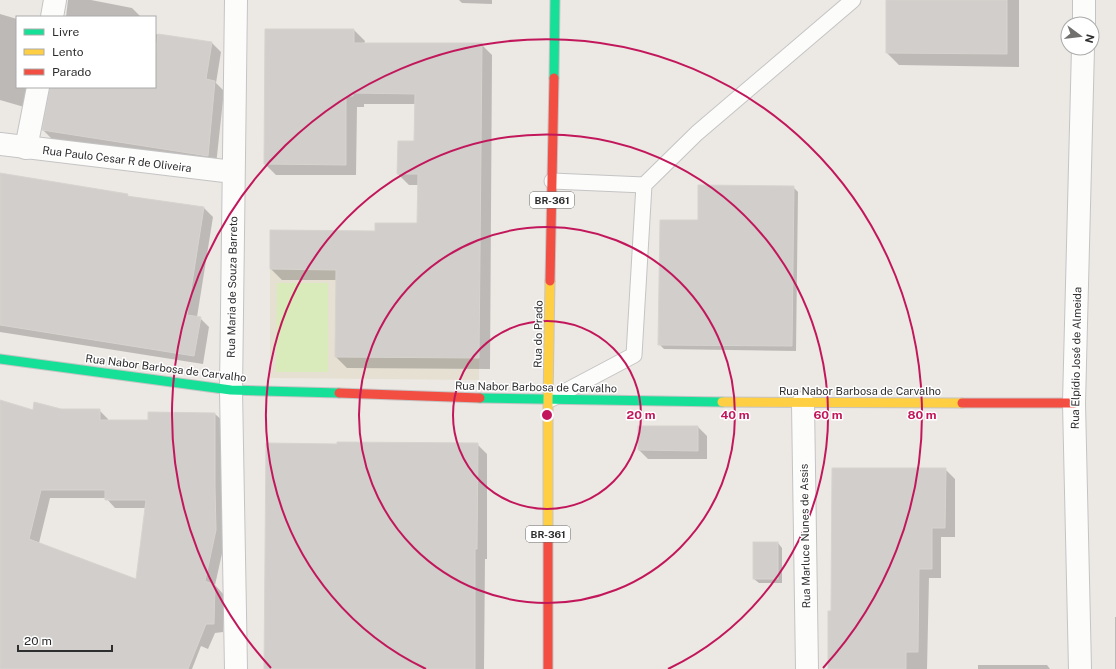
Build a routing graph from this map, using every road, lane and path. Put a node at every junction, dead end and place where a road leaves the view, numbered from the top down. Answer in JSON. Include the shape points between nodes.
{"nodes":[{"id":1,"x":55,"y":0,"type":"edge"},
{"id":2,"x":236,"y":0,"type":"edge"},
{"id":3,"x":555,"y":0,"type":"edge"},
{"id":4,"x":853,"y":0,"type":"edge"},
{"id":5,"x":1084,"y":0,"type":"edge"},
{"id":6,"x":52,"y":16,"type":"edge"},
{"id":7,"x":1084,"y":16,"type":"edge"},
{"id":8,"x":1083,"y":56,"type":"edge"},
{"id":9,"x":38,"y":88,"type":"edge"},
{"id":10,"x":0,"y":144,"type":"edge"},
{"id":11,"x":26,"y":148,"type":"junction"},
{"id":12,"x":233,"y":172,"type":"junction"},
{"id":13,"x":552,"y":181,"type":"junction"},
{"id":14,"x":644,"y":185,"type":"junction"},
{"id":15,"x":0,"y":359,"type":"edge"},
{"id":16,"x":231,"y":390,"type":"junction"},
{"id":17,"x":548,"y":400,"type":"junction"},
{"id":18,"x":803,"y":403,"type":"junction"},
{"id":19,"x":1074,"y":403,"type":"junction"},
{"id":20,"x":236,"y":669,"type":"edge"},
{"id":21,"x":548,"y":669,"type":"edge"},
{"id":22,"x":807,"y":669,"type":"edge"},
{"id":23,"x":1080,"y":669,"type":"edge"}],
"edges":[{"from":1,"to":6,"type":"street"},
{"from":2,"to":12,"type":"street","name":"Rua Maria de Souza Barreto"},
{"from":3,"to":13,"type":"street","name":"Rua do Prado","number":"BR-361"},
{"from":4,"to":14,"type":"lane","via":[[697,133]]},
{"from":5,"to":7,"type":"street"},
{"from":8,"to":19,"type":"street","name":"Rua Elpídio José de Almeida"},
{"from":9,"to":11,"type":"street"},
{"from":10,"to":11,"type":"street","name":"Rua Paulo Cesar R de Oliveira"},
{"from":11,"to":12,"type":"street","name":"Rua Paulo Cesar R de Oliveira"},
{"from":12,"to":16,"type":"street","name":"Rua Maria de Souza Barreto"},
{"from":13,"to":14,"type":"lane"},
{"from":13,"to":17,"type":"street","name":"Rua do Prado","number":"BR-361"},
{"from":14,"to":17,"type":"lane","via":[[634,354]]},
{"from":15,"to":16,"type":"street","name":"Rua Nabor Barbosa de Carvalho"},
{"from":16,"to":17,"type":"street","name":"Rua Nabor Barbosa de Carvalho"},
{"from":16,"to":20,"type":"street","name":"Rua Maria de Souza Barreto"},
{"from":17,"to":18,"type":"street","name":"Rua Nabor Barbosa de Carvalho"},
{"from":17,"to":21,"type":"street","name":"Rua do Prado","number":"BR-361"},
{"from":18,"to":19,"type":"street","name":"Rua Nabor Barbosa de Carvalho"},
{"from":18,"to":22,"type":"street","name":"Rua Marluce Nunes de Assis"},
{"from":19,"to":23,"type":"street","name":"Rua Elpídio José de Almeida"}]}
